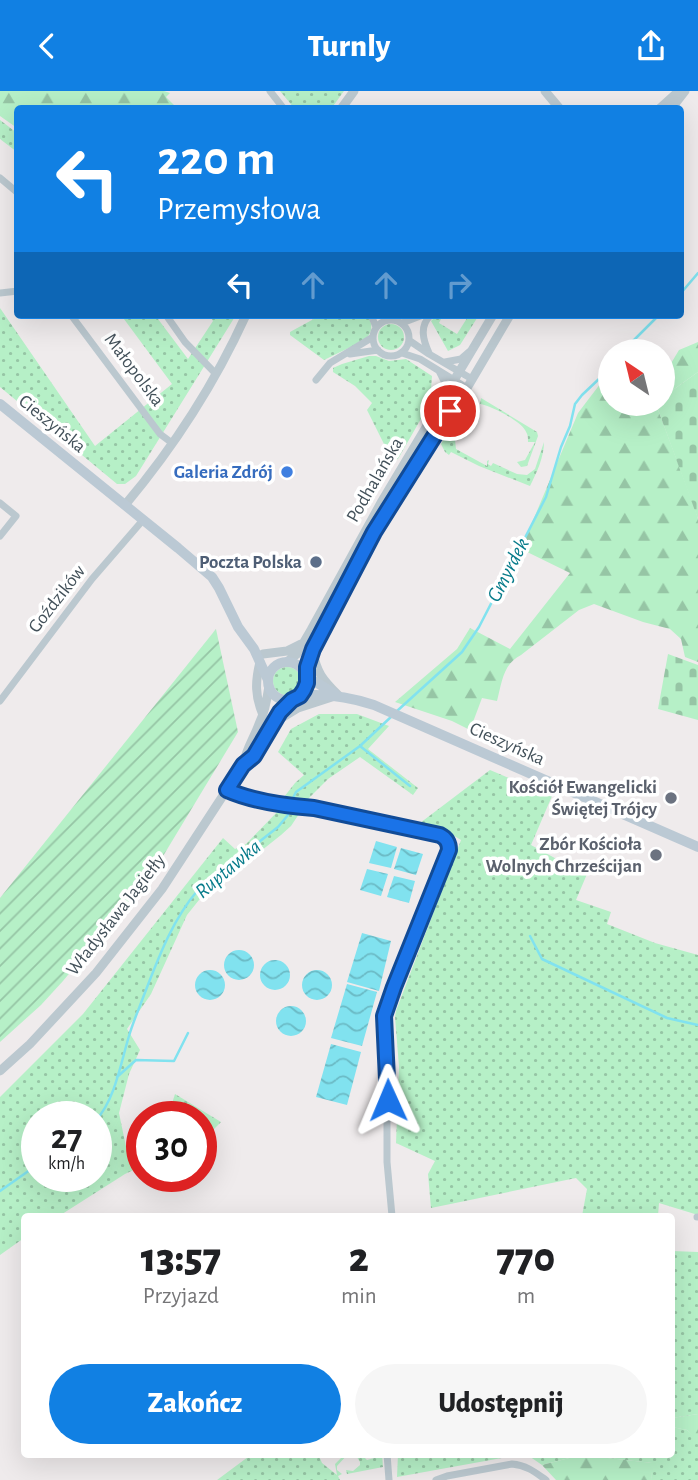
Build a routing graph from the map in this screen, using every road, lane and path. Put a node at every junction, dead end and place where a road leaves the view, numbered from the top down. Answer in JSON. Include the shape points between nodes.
{"nodes":[{"id":1,"x":270,"y":91,"type":"edge"},
{"id":2,"x":544,"y":91,"type":"edge"},
{"id":3,"x":679,"y":91,"type":"edge"},
{"id":4,"x":685,"y":91,"type":"edge"},
{"id":5,"x":281,"y":105,"type":"edge"},
{"id":6,"x":555,"y":105,"type":"edge"},
{"id":7,"x":663,"y":105,"type":"edge"},
{"id":8,"x":674,"y":105,"type":"edge"},
{"id":9,"x":0,"y":178,"type":"edge"},
{"id":10,"x":14,"y":190,"type":"edge"},
{"id":11,"x":74,"y":319,"type":"edge"},
{"id":12,"x":169,"y":319,"type":"edge"},
{"id":13,"x":244,"y":319,"type":"edge"},
{"id":14,"x":373,"y":319,"type":"edge"},
{"id":15,"x":384,"y":319,"type":"edge"},
{"id":16,"x":393,"y":319,"type":"edge"},
{"id":17,"x":416,"y":319,"type":"edge"},
{"id":18,"x":424,"y":319,"type":"edge"},
{"id":19,"x":426,"y":319,"type":"edge"},
{"id":20,"x":491,"y":319,"type":"edge"},
{"id":21,"x":508,"y":319,"type":"edge"},
{"id":22,"x":402,"y":323,"type":"junction"},
{"id":23,"x":376,"y":327,"type":"junction"},
{"id":24,"x":373,"y":337,"type":"junction"},
{"id":25,"x":410,"y":339,"type":"junction"},
{"id":26,"x":473,"y":349,"type":"junction"},
{"id":27,"x":378,"y":350,"type":"junction"},
{"id":28,"x":402,"y":353,"type":"junction"},
{"id":29,"x":346,"y":354,"type":"junction"},
{"id":30,"x":429,"y":354,"type":"junction"},
{"id":31,"x":444,"y":362,"type":"junction"},
{"id":32,"x":439,"y":371,"type":"junction"},
{"id":33,"x":216,"y":374,"type":"junction"},
{"id":34,"x":316,"y":380,"type":"dead end"},
{"id":35,"x":463,"y":380,"type":"junction"},
{"id":36,"x":444,"y":398,"type":"junction"},
{"id":37,"x":0,"y":404,"type":"edge"},
{"id":38,"x":172,"y":443,"type":"junction"},
{"id":39,"x":0,"y":503,"type":"edge"},
{"id":40,"x":125,"y":505,"type":"junction"},
{"id":41,"x":143,"y":520,"type":"junction"},
{"id":42,"x":0,"y":536,"type":"edge"},
{"id":43,"x":303,"y":643,"type":"junction"},
{"id":44,"x":313,"y":649,"type":"junction"},
{"id":45,"x":259,"y":655,"type":"junction"},
{"id":46,"x":284,"y":662,"type":"junction"},
{"id":47,"x":306,"y":675,"type":"junction"},
{"id":48,"x":268,"y":683,"type":"junction"},
{"id":49,"x":338,"y":695,"type":"junction"},
{"id":50,"x":296,"y":698,"type":"junction"},
{"id":51,"x":0,"y":701,"type":"edge"},
{"id":52,"x":263,"y":715,"type":"junction"},
{"id":53,"x":273,"y":723,"type":"junction"},
{"id":54,"x":243,"y":765,"type":"junction"},
{"id":55,"x":227,"y":790,"type":"junction"},
{"id":56,"x":698,"y":847,"type":"edge"},
{"id":57,"x":0,"y":1071,"type":"edge"},
{"id":58,"x":392,"y":1213,"type":"edge"},
{"id":59,"x":387,"y":1458,"type":"edge"},
{"id":60,"x":389,"y":1480,"type":"edge"},
{"id":61,"x":436,"y":1480,"type":"edge"},
{"id":62,"x":546,"y":1480,"type":"edge"}],
"edges":[{"from":1,"to":5,"type":"street"},
{"from":2,"to":6,"type":"street"},
{"from":3,"to":7,"type":"street"},
{"from":4,"to":8,"type":"street"},
{"from":9,"to":10,"type":"street"},
{"from":11,"to":38,"type":"street","name":"Małopolska","via":[[160,434]]},
{"from":12,"to":33,"type":"street"},
{"from":13,"to":33,"type":"street","name":"Małopolska"},
{"from":14,"to":23,"type":"street"},
{"from":15,"to":23,"type":"street"},
{"from":16,"to":22,"type":"street"},
{"from":17,"to":22,"type":"street"},
{"from":18,"to":25,"type":"street"},
{"from":19,"to":30,"type":"street","via":[[423,339]]},
{"from":20,"to":26,"type":"street","name":"Podhalańska"},
{"from":21,"to":35,"type":"street","name":"Podhalańska","via":[[481,364]]},
{"from":22,"to":25,"type":"street"},
{"from":23,"to":24,"type":"street"},
{"from":24,"to":27,"type":"street"},
{"from":24,"to":29,"type":"street"},
{"from":25,"to":28,"type":"street"},
{"from":25,"to":30,"type":"street"},
{"from":26,"to":31,"type":"street","via":[[460,359]]},
{"from":26,"to":35,"type":"street","name":"Podhalańska"},
{"from":27,"to":28,"type":"street","via":[[392,356]]},
{"from":27,"to":29,"type":"street"},
{"from":28,"to":32,"type":"street"},
{"from":29,"to":34,"type":"street","via":[[330,363]]},
{"from":30,"to":31,"type":"street"},
{"from":31,"to":35,"type":"street"},
{"from":32,"to":35,"type":"street"},
{"from":32,"to":36,"type":"street","via":[[445,383]]},
{"from":33,"to":38,"type":"street","name":"Małopolska"},
{"from":35,"to":36,"type":"street","name":"Podhalańska"},
{"from":35,"to":44,"type":"street","name":"Podhalańska","via":[[450,411],[374,532]]},
{"from":36,"to":43,"type":"street","name":"Podhalańska"},
{"from":37,"to":40,"type":"main road","name":"Cieszyńska"},
{"from":38,"to":40,"type":"street","name":"Małopolska"},
{"from":39,"to":42,"type":"street","via":[[16,516]]},
{"from":40,"to":41,"type":"main road","name":"Cieszyńska"},
{"from":41,"to":45,"type":"main road","name":"Cieszyńska","via":[[212,577]]},
{"from":41,"to":51,"type":"street","name":"Goździków"},
{"from":43,"to":45,"type":"street","via":[[287,651]]},
{"from":43,"to":46,"type":"street","name":"Podhalańska","via":[[297,654]]},
{"from":44,"to":47,"type":"street","name":"Podhalańska"},
{"from":44,"to":49,"type":"street","via":[[320,674]]},
{"from":45,"to":46,"type":"main road","name":"Cieszyńska"},
{"from":45,"to":48,"type":"main road","name":"Cieszyńska"},
{"from":45,"to":52,"type":"street","via":[[256,686]]},
{"from":46,"to":47,"type":"main road","via":[[297,664]]},
{"from":46,"to":48,"type":"main road","via":[[272,669]]},
{"from":47,"to":49,"type":"main road","name":"Cieszyńska"},
{"from":47,"to":50,"type":"main road","via":[[306,687]]},
{"from":48,"to":50,"type":"main road","via":[[277,698]]},
{"from":48,"to":52,"type":"street","name":"Władysława Jagiełły"},
{"from":49,"to":50,"type":"main road","name":"Cieszyńska"},
{"from":49,"to":53,"type":"street","via":[[298,708]]},
{"from":49,"to":56,"type":"main road","name":"Cieszyńska","via":[[409,720]]},
{"from":50,"to":53,"type":"street","name":"Władysława Jagiełły"},
{"from":52,"to":54,"type":"street","name":"Władysława Jagiełły"},
{"from":53,"to":54,"type":"street","name":"Władysława Jagiełły","via":[[254,756]]},
{"from":54,"to":55,"type":"street","name":"Władysława Jagiełły"},
{"from":55,"to":57,"type":"street","name":"Władysława Jagiełły","via":[[162,889],[96,973]]},
{"from":55,"to":58,"type":"street","via":[[440,835],[449,844],[384,1016]]},
{"from":59,"to":60,"type":"street"},
{"from":61,"to":62,"type":"street","via":[[512,1464]]}]}
